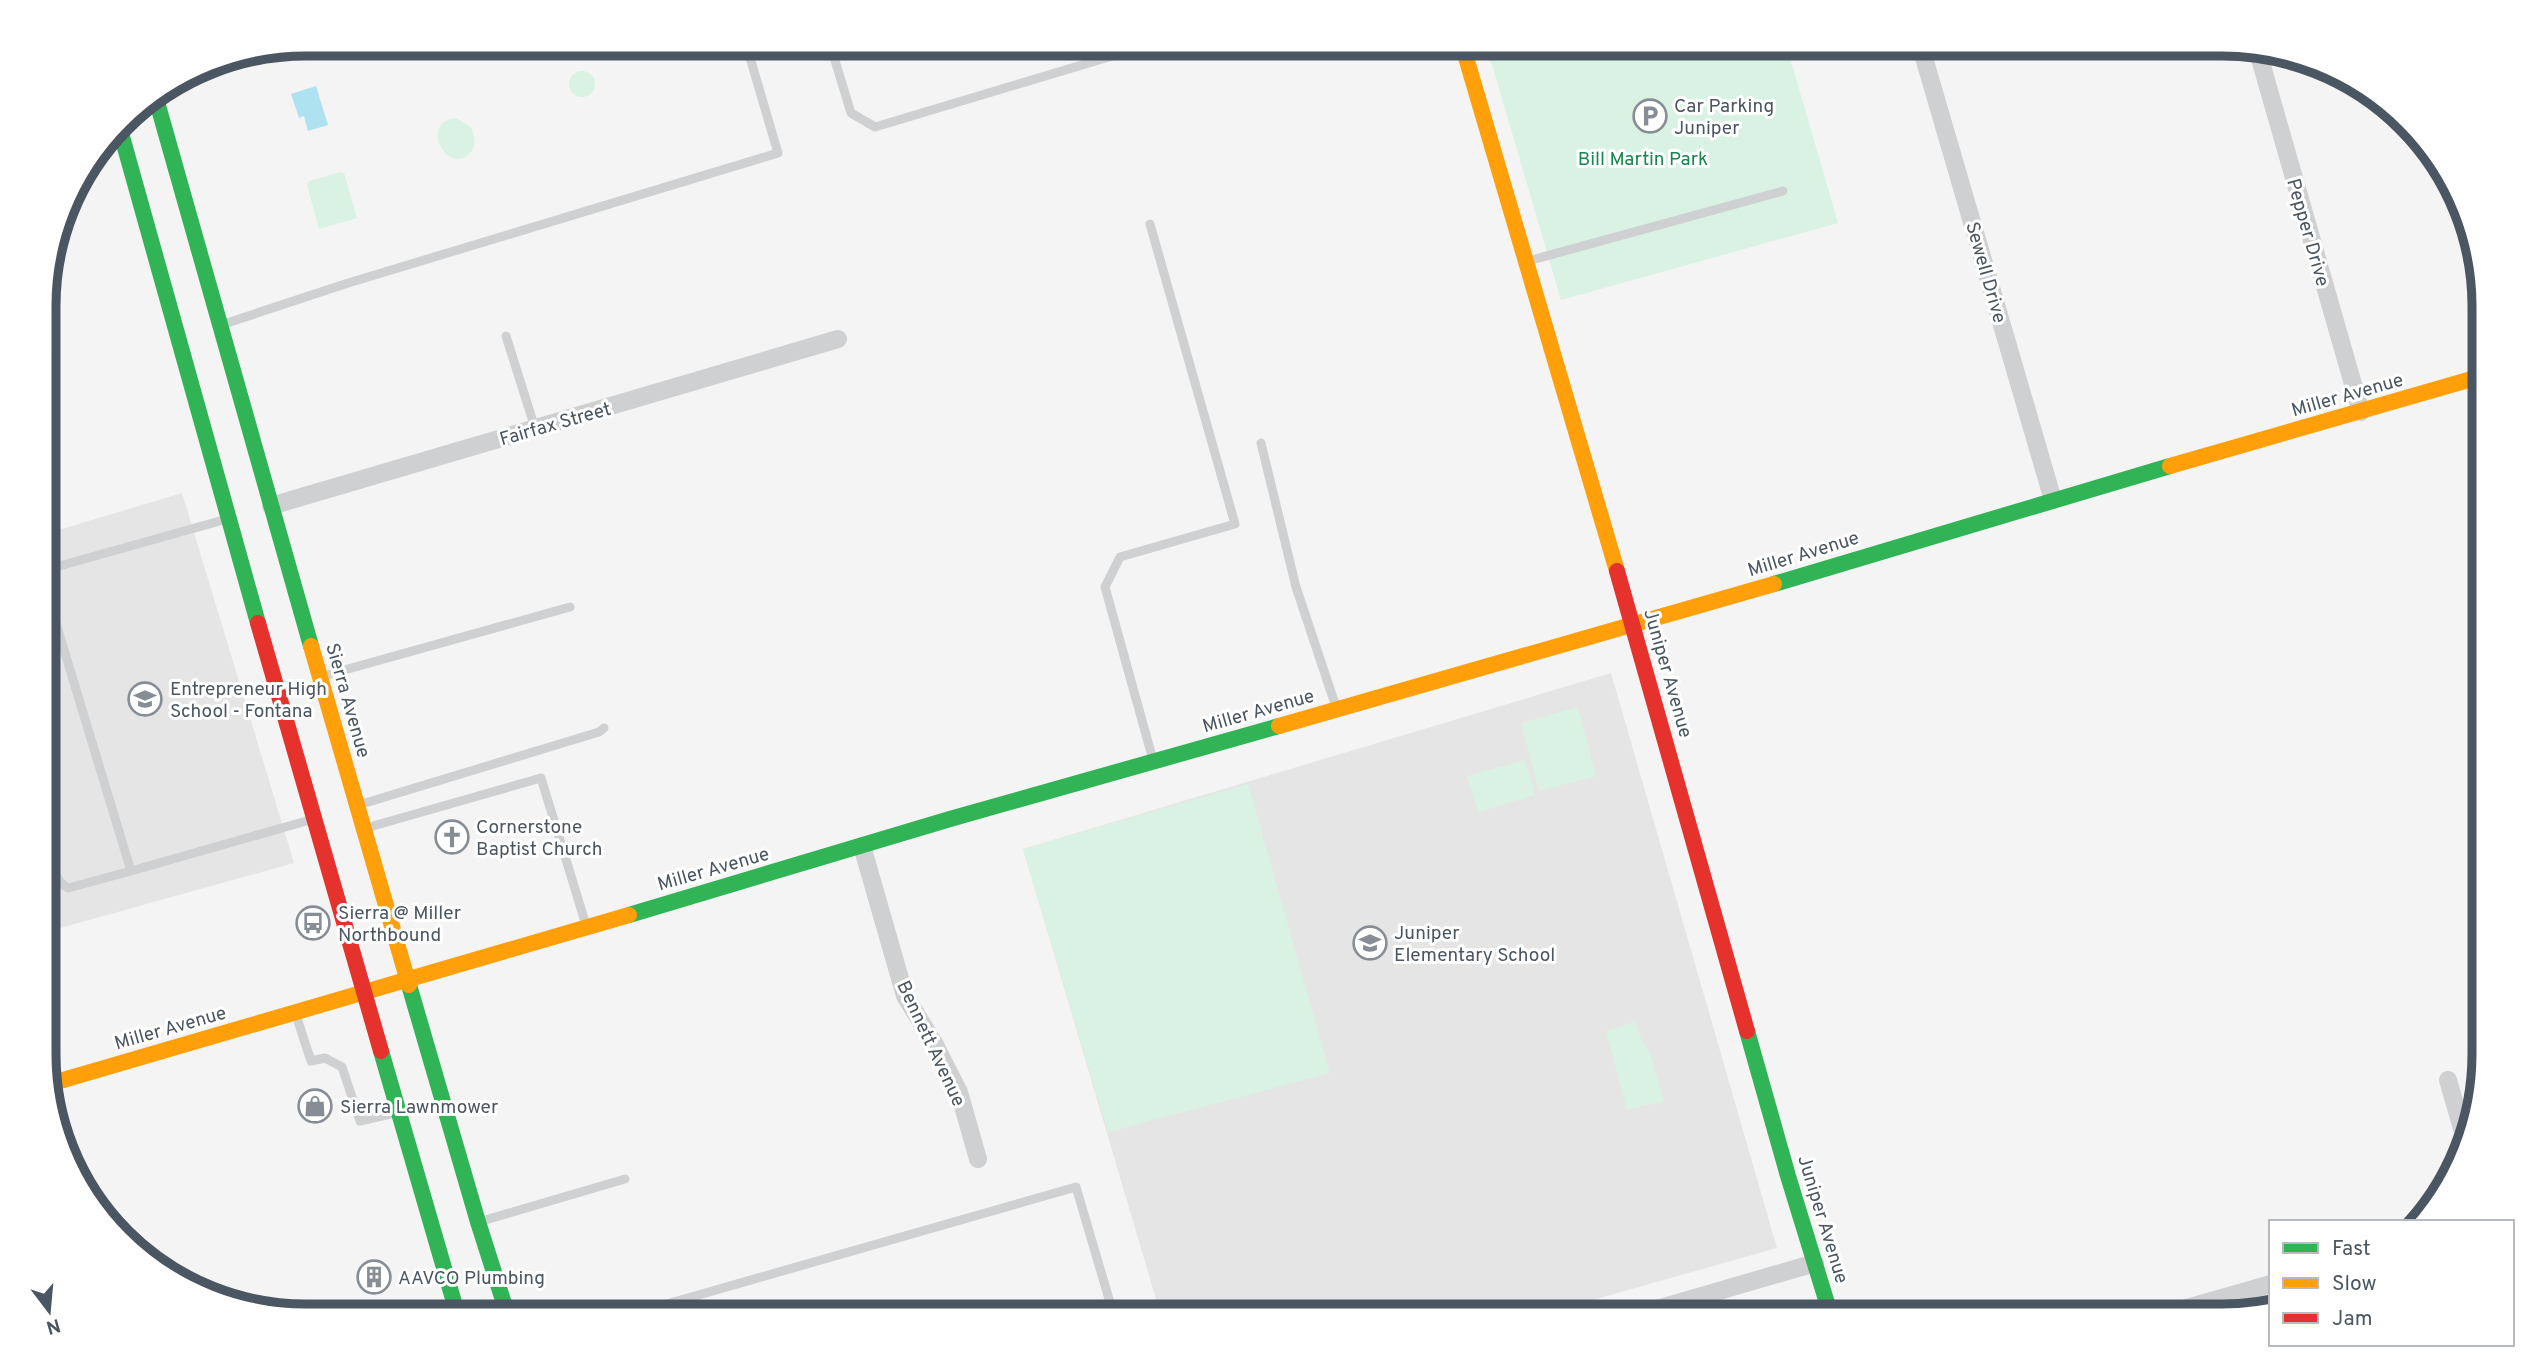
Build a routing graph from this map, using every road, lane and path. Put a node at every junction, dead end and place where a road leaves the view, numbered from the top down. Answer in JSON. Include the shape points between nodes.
{"nodes":[{"id":1,"x":750,"y":56,"type":"edge"},
{"id":2,"x":834,"y":56,"type":"edge"},
{"id":3,"x":1112,"y":56,"type":"edge"},
{"id":4,"x":1466,"y":56,"type":"edge"},
{"id":5,"x":1924,"y":56,"type":"edge"},
{"id":6,"x":2260,"y":59,"type":"edge"},
{"id":7,"x":158,"y":105,"type":"edge"},
{"id":8,"x":122,"y":137,"type":"edge"},
{"id":9,"x":1783,"y":191,"type":"dead end"},
{"id":10,"x":1150,"y":224,"type":"dead end"},
{"id":11,"x":1526,"y":262,"type":"junction"},
{"id":12,"x":222,"y":324,"type":"junction"},
{"id":13,"x":506,"y":336,"type":"dead end"},
{"id":14,"x":838,"y":339,"type":"dead end"},
{"id":15,"x":2472,"y":379,"type":"edge"},
{"id":16,"x":2361,"y":412,"type":"junction"},
{"id":17,"x":535,"y":428,"type":"junction"},
{"id":18,"x":1261,"y":443,"type":"dead end"},
{"id":19,"x":2053,"y":500,"type":"junction"},
{"id":20,"x":271,"y":506,"type":"junction"},
{"id":21,"x":229,"y":519,"type":"junction"},
{"id":22,"x":57,"y":567,"type":"edge"},
{"id":23,"x":570,"y":607,"type":"dead end"},
{"id":24,"x":57,"y":625,"type":"edge"},
{"id":25,"x":1633,"y":626,"type":"junction"},
{"id":26,"x":321,"y":676,"type":"junction"},
{"id":27,"x":1337,"y":709,"type":"junction"},
{"id":28,"x":604,"y":728,"type":"dead end"},
{"id":29,"x":1153,"y":762,"type":"junction"},
{"id":30,"x":357,"y":805,"type":"junction"},
{"id":31,"x":315,"y":819,"type":"junction"},
{"id":32,"x":364,"y":828,"type":"junction"},
{"id":33,"x":862,"y":846,"type":"junction"},
{"id":34,"x":131,"y":871,"type":"junction"},
{"id":35,"x":56,"y":876,"type":"edge"},
{"id":36,"x":587,"y":927,"type":"junction"},
{"id":37,"x":409,"y":981,"type":"junction"},
{"id":38,"x":366,"y":993,"type":"junction"},
{"id":39,"x":296,"y":1013,"type":"junction"},
{"id":40,"x":2448,"y":1080,"type":"dead end"},
{"id":41,"x":58,"y":1082,"type":"edge"},
{"id":42,"x":400,"y":1112,"type":"junction"},
{"id":43,"x":2461,"y":1126,"type":"edge"},
{"id":44,"x":978,"y":1159,"type":"dead end"},
{"id":45,"x":625,"y":1178,"type":"dead end"},
{"id":46,"x":478,"y":1222,"type":"junction"},
{"id":47,"x":1815,"y":1263,"type":"junction"},
{"id":48,"x":2269,"y":1285,"type":"edge"},
{"id":49,"x":455,"y":1304,"type":"edge"},
{"id":50,"x":504,"y":1304,"type":"edge"},
{"id":51,"x":667,"y":1304,"type":"edge"},
{"id":52,"x":1110,"y":1304,"type":"edge"},
{"id":53,"x":1674,"y":1304,"type":"edge"},
{"id":54,"x":1827,"y":1304,"type":"edge"},
{"id":55,"x":2201,"y":1304,"type":"edge"}],
"edges":[{"from":1,"to":12,"type":"lane","via":[[778,153]]},
{"from":2,"to":3,"type":"lane","via":[[851,113],[875,127]]},
{"from":4,"to":11,"type":"street","name":"Juniper Avenue"},
{"from":5,"to":19,"type":"street","name":"Sewell Drive"},
{"from":6,"to":16,"type":"street","name":"Pepper Drive"},
{"from":7,"to":12,"type":"street","name":"Sierra Avenue"},
{"from":8,"to":21,"type":"street"},
{"from":9,"to":11,"type":"lane"},
{"from":10,"to":29,"type":"lane","via":[[1235,524],[1120,558],[1105,587]]},
{"from":11,"to":25,"type":"street","name":"Juniper Avenue"},
{"from":12,"to":20,"type":"street","name":"Sierra Avenue"},
{"from":13,"to":17,"type":"lane"},
{"from":14,"to":17,"type":"street","name":"Fairfax Street"},
{"from":15,"to":16,"type":"street","name":"Miller Avenue"},
{"from":16,"to":19,"type":"street","name":"Miller Avenue"},
{"from":17,"to":20,"type":"street","name":"Fairfax Street"},
{"from":18,"to":27,"type":"lane","via":[[1296,587]]},
{"from":19,"to":25,"type":"street","name":"Miller Avenue"},
{"from":20,"to":26,"type":"street","name":"Sierra Avenue"},
{"from":21,"to":22,"type":"lane"},
{"from":21,"to":31,"type":"street"},
{"from":23,"to":26,"type":"lane"},
{"from":24,"to":34,"type":"lane"},
{"from":25,"to":27,"type":"street","name":"Miller Avenue"},
{"from":25,"to":47,"type":"street","name":"Juniper Avenue"},
{"from":26,"to":30,"type":"street","name":"Sierra Avenue"},
{"from":27,"to":29,"type":"street","name":"Miller Avenue"},
{"from":28,"to":30,"type":"lane"},
{"from":29,"to":33,"type":"street","name":"Miller Avenue"},
{"from":30,"to":32,"type":"street","name":"Sierra Avenue"},
{"from":31,"to":34,"type":"lane"},
{"from":31,"to":38,"type":"street"},
{"from":32,"to":36,"type":"lane","via":[[541,778]]},
{"from":32,"to":37,"type":"street","name":"Sierra Avenue"},
{"from":33,"to":36,"type":"street","name":"Miller Avenue"},
{"from":33,"to":44,"type":"street","name":"Bennett Avenue","via":[[905,996],[959,1092]]},
{"from":34,"to":35,"type":"lane","via":[[68,888]]},
{"from":36,"to":37,"type":"street","name":"Miller Avenue"},
{"from":37,"to":38,"type":"street","name":"Miller Avenue"},
{"from":37,"to":46,"type":"street","name":"Sierra Avenue"},
{"from":38,"to":39,"type":"street","name":"Miller Avenue"},
{"from":38,"to":42,"type":"street"},
{"from":39,"to":41,"type":"street","name":"Miller Avenue"},
{"from":39,"to":42,"type":"lane","via":[[311,1061],[325,1058],[342,1067],[360,1121]]},
{"from":40,"to":43,"type":"street"},
{"from":42,"to":49,"type":"street"},
{"from":45,"to":46,"type":"lane"},
{"from":46,"to":50,"type":"street","name":"Sierra Avenue"},
{"from":47,"to":53,"type":"street"},
{"from":47,"to":54,"type":"street","name":"Juniper Avenue"},
{"from":48,"to":55,"type":"street"},
{"from":51,"to":52,"type":"lane","via":[[1076,1186]]}]}
